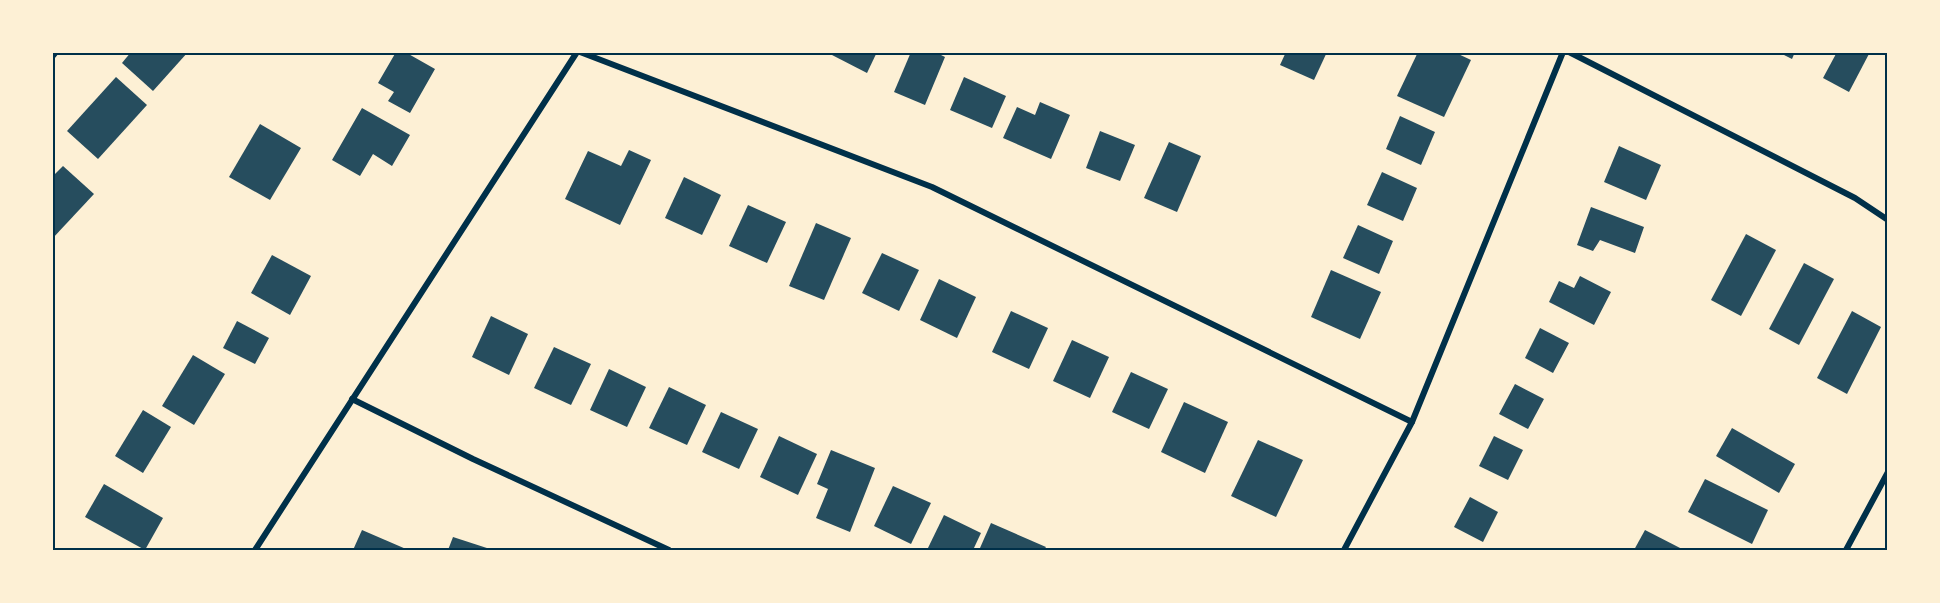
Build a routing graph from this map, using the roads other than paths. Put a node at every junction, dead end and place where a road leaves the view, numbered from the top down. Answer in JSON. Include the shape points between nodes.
{"nodes":[{"id":1,"x":56,"y":52,"type":"edge"},
{"id":2,"x":579,"y":52,"type":"edge"},
{"id":3,"x":1563,"y":52,"type":"edge"},
{"id":4,"x":1569,"y":52,"type":"edge"},
{"id":5,"x":52,"y":57,"type":"edge"},
{"id":6,"x":1887,"y":220,"type":"edge"},
{"id":7,"x":352,"y":399,"type":"junction"},
{"id":8,"x":1412,"y":422,"type":"junction"},
{"id":9,"x":1887,"y":472,"type":"edge"},
{"id":10,"x":255,"y":550,"type":"edge"},
{"id":11,"x":669,"y":550,"type":"edge"},
{"id":12,"x":1344,"y":550,"type":"edge"},
{"id":13,"x":1846,"y":550,"type":"edge"}],
"edges":[{"from":1,"to":5,"type":"street"},
{"from":2,"to":7,"type":"street"},
{"from":2,"to":8,"type":"street","via":[[932,187]]},
{"from":3,"to":8,"type":"street"},
{"from":4,"to":6,"type":"street","via":[[1855,198]]},
{"from":7,"to":10,"type":"street"},
{"from":7,"to":11,"type":"street"},
{"from":8,"to":12,"type":"street"},
{"from":9,"to":13,"type":"street"}]}
